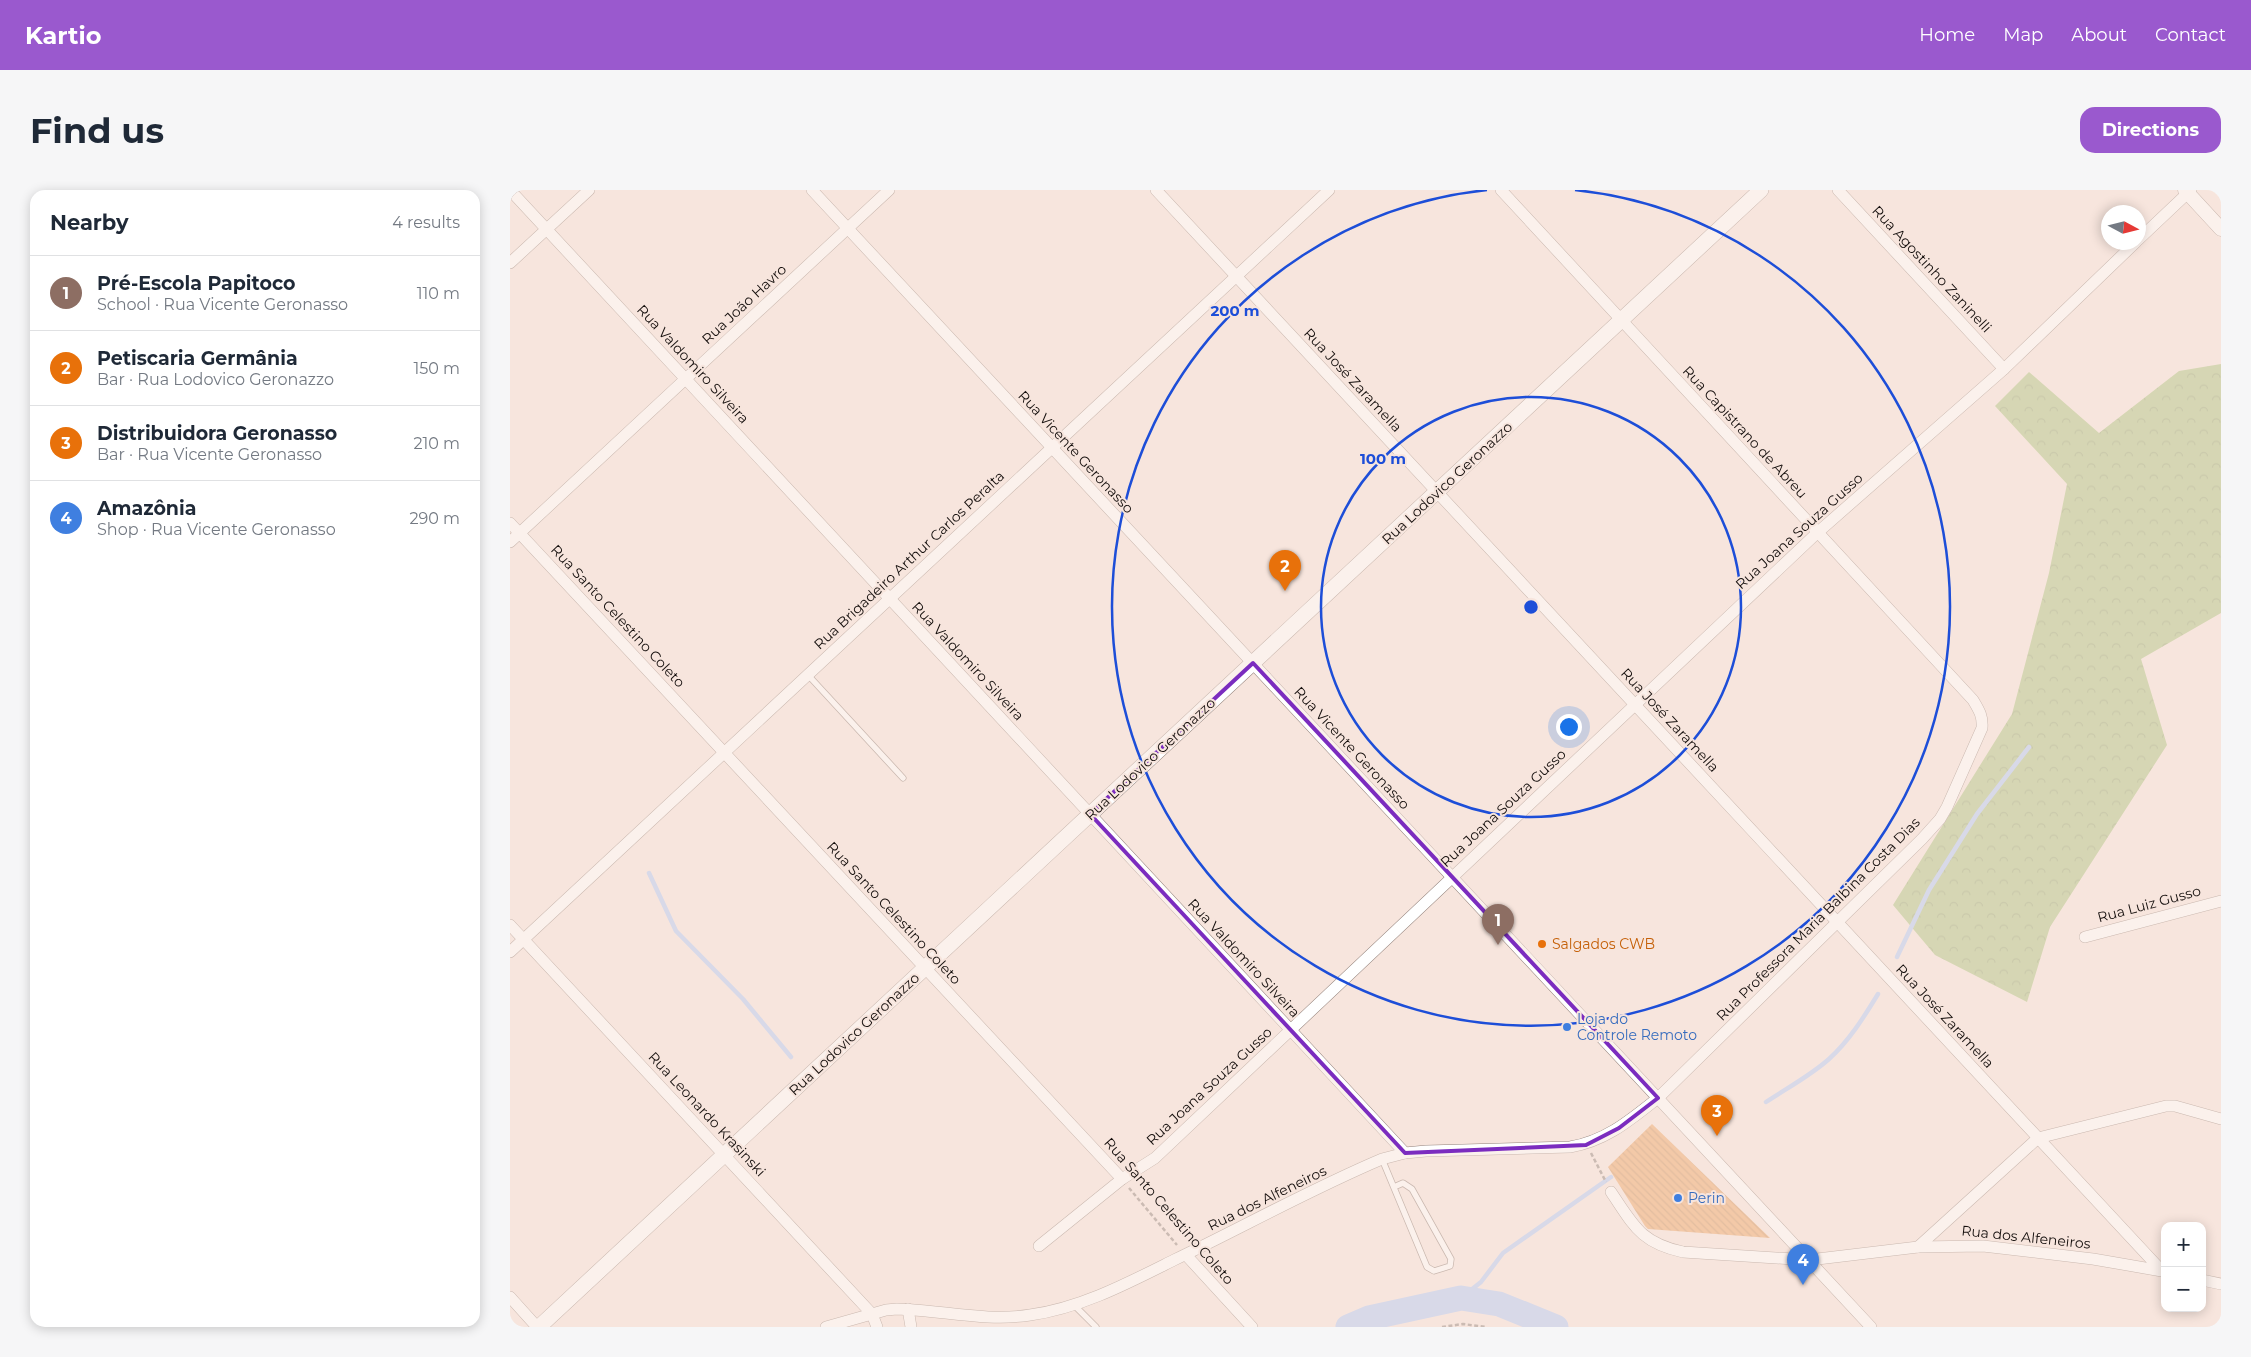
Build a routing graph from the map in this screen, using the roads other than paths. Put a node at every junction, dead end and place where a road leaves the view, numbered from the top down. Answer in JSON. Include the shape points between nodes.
{"nodes":[{"id":1,"x":510,"y":190,"type":"edge"},
{"id":2,"x":589,"y":190,"type":"edge"},
{"id":3,"x":812,"y":190,"type":"edge"},
{"id":4,"x":889,"y":190,"type":"edge"},
{"id":5,"x":1156,"y":190,"type":"edge"},
{"id":6,"x":1329,"y":190,"type":"edge"},
{"id":7,"x":1501,"y":190,"type":"edge"},
{"id":8,"x":1761,"y":190,"type":"edge"},
{"id":9,"x":1838,"y":190,"type":"edge"},
{"id":10,"x":2188,"y":191,"type":"edge"},
{"id":11,"x":848,"y":228,"type":"junction"},
{"id":12,"x":547,"y":229,"type":"junction"},
{"id":13,"x":2221,"y":229,"type":"edge"},
{"id":14,"x":2146,"y":232,"type":"edge"},
{"id":15,"x":2128,"y":250,"type":"edge"},
{"id":16,"x":510,"y":263,"type":"edge"},
{"id":17,"x":1236,"y":276,"type":"junction"},
{"id":18,"x":1621,"y":320,"type":"junction"},
{"id":19,"x":2004,"y":368,"type":"junction"},
{"id":20,"x":686,"y":379,"type":"junction"},
{"id":21,"x":1052,"y":448,"type":"junction"},
{"id":22,"x":1437,"y":492,"type":"junction"},
{"id":23,"x":510,"y":523,"type":"edge"},
{"id":24,"x":520,"y":533,"type":"junction"},
{"id":25,"x":1818,"y":533,"type":"junction"},
{"id":26,"x":510,"y":542,"type":"edge"},
{"id":27,"x":890,"y":599,"type":"junction"},
{"id":28,"x":1253,"y":663,"type":"junction"},
{"id":29,"x":808,"y":675,"type":"junction"},
{"id":30,"x":1635,"y":705,"type":"junction"},
{"id":31,"x":1982,"y":720,"type":"joint"},
{"id":32,"x":724,"y":753,"type":"junction"},
{"id":33,"x":903,"y":778,"type":"dead end"},
{"id":34,"x":1090,"y":814,"type":"junction"},
{"id":35,"x":1452,"y":877,"type":"junction"},
{"id":36,"x":2221,"y":901,"type":"edge"},
{"id":37,"x":1837,"y":922,"type":"junction"},
{"id":38,"x":510,"y":925,"type":"edge"},
{"id":39,"x":2085,"y":937,"type":"dead end"},
{"id":40,"x":524,"y":940,"type":"junction"},
{"id":41,"x":510,"y":952,"type":"edge"},
{"id":42,"x":925,"y":968,"type":"junction"},
{"id":43,"x":1291,"y":1030,"type":"junction"},
{"id":44,"x":1658,"y":1098,"type":"junction"},
{"id":45,"x":2221,"y":1119,"type":"edge"},
{"id":46,"x":2038,"y":1138,"type":"junction"},
{"id":47,"x":1586,"y":1145,"type":"joint"},
{"id":48,"x":1405,"y":1153,"type":"junction"},
{"id":49,"x":724,"y":1155,"type":"junction"},
{"id":50,"x":1382,"y":1159,"type":"junction"},
{"id":51,"x":1122,"y":1179,"type":"junction"},
{"id":52,"x":1394,"y":1187,"type":"junction"},
{"id":53,"x":1611,"y":1192,"type":"dead end"},
{"id":54,"x":1040,"y":1246,"type":"dead end"},
{"id":55,"x":1918,"y":1248,"type":"junction"},
{"id":56,"x":1186,"y":1255,"type":"junction"},
{"id":57,"x":1809,"y":1260,"type":"junction"},
{"id":58,"x":2161,"y":1269,"type":"edge"},
{"id":59,"x":2161,"y":1271,"type":"edge"},
{"id":60,"x":2206,"y":1281,"type":"edge"},
{"id":61,"x":2221,"y":1284,"type":"edge"},
{"id":62,"x":510,"y":1298,"type":"edge"},
{"id":63,"x":1074,"y":1305,"type":"junction"},
{"id":64,"x":908,"y":1310,"type":"junction"},
{"id":65,"x":872,"y":1314,"type":"junction"},
{"id":66,"x":538,"y":1327,"type":"edge"},
{"id":67,"x":826,"y":1327,"type":"edge"},
{"id":68,"x":877,"y":1327,"type":"edge"},
{"id":69,"x":911,"y":1327,"type":"edge"},
{"id":70,"x":1096,"y":1327,"type":"edge"},
{"id":71,"x":1252,"y":1327,"type":"edge"},
{"id":72,"x":1871,"y":1327,"type":"edge"}],
"edges":[{"from":1,"to":12,"type":"street","name":"Rua Valdomiro Silveira"},
{"from":2,"to":12,"type":"street"},
{"from":3,"to":11,"type":"street","name":"Rua Vicente Geronasso"},
{"from":4,"to":11,"type":"street","name":"Rua João Havro"},
{"from":5,"to":17,"type":"street","name":"Rua José Zaramella"},
{"from":6,"to":17,"type":"street","name":"Rua Brigadeiro Arthur Carlos Peralta"},
{"from":7,"to":18,"type":"street","name":"Rua Capistrano de Abreu"},
{"from":8,"to":18,"type":"main road","name":"Rua Lodovico Geronazzo"},
{"from":9,"to":19,"type":"street","name":"Rua Agostinho Zaninelli"},
{"from":10,"to":13,"type":"street"},
{"from":10,"to":14,"type":"street","name":"Rua Joana Souza Gusso"},
{"from":11,"to":20,"type":"street","name":"Rua João Havro"},
{"from":11,"to":21,"type":"street","name":"Rua Vicente Geronasso"},
{"from":12,"to":16,"type":"street"},
{"from":12,"to":20,"type":"street","name":"Rua Valdomiro Silveira"},
{"from":15,"to":19,"type":"street","name":"Rua Joana Souza Gusso"},
{"from":17,"to":21,"type":"street","name":"Rua Brigadeiro Arthur Carlos Peralta"},
{"from":17,"to":22,"type":"street","name":"Rua José Zaramella"},
{"from":18,"to":22,"type":"main road","name":"Rua Lodovico Geronazzo"},
{"from":18,"to":25,"type":"street","name":"Rua Capistrano de Abreu"},
{"from":19,"to":25,"type":"street","name":"Rua Joana Souza Gusso"},
{"from":20,"to":24,"type":"street","name":"Rua João Havro"},
{"from":20,"to":27,"type":"street","name":"Rua Valdomiro Silveira"},
{"from":21,"to":27,"type":"street","name":"Rua Brigadeiro Arthur Carlos Peralta"},
{"from":21,"to":28,"type":"street","name":"Rua Vicente Geronasso"},
{"from":22,"to":28,"type":"main road","name":"Rua Lodovico Geronazzo"},
{"from":22,"to":30,"type":"street","name":"Rua José Zaramella"},
{"from":23,"to":24,"type":"street","name":"Rua Santo Celestino Coleto"},
{"from":24,"to":26,"type":"street","name":"Rua João Havro"},
{"from":24,"to":32,"type":"street","name":"Rua Santo Celestino Coleto"},
{"from":25,"to":30,"type":"street","name":"Rua Joana Souza Gusso"},
{"from":25,"to":31,"type":"street","name":"Rua Capistrano de Abreu","via":[[1973,700]]},
{"from":27,"to":29,"type":"street","name":"Rua Brigadeiro Arthur Carlos Peralta"},
{"from":27,"to":34,"type":"street","name":"Rua Valdomiro Silveira"},
{"from":28,"to":34,"type":"main road","name":"Rua Lodovico Geronazzo"},
{"from":28,"to":35,"type":"street","name":"Rua Vicente Geronasso"},
{"from":29,"to":32,"type":"street","name":"Rua Brigadeiro Arthur Carlos Peralta"},
{"from":29,"to":33,"type":"lane"},
{"from":30,"to":35,"type":"street","name":"Rua Joana Souza Gusso"},
{"from":30,"to":37,"type":"street","name":"Rua José Zaramella"},
{"from":31,"to":37,"type":"street","name":"Rua Professora Maria Balbina Costa Dias","via":[[1978,739],[1940,819]]},
{"from":32,"to":40,"type":"street","name":"Rua Brigadeiro Arthur Carlos Peralta"},
{"from":32,"to":42,"type":"street","name":"Rua Santo Celestino Coleto"},
{"from":34,"to":42,"type":"main road","name":"Rua Lodovico Geronazzo"},
{"from":34,"to":43,"type":"street","name":"Rua Valdomiro Silveira"},
{"from":35,"to":43,"type":"street","name":"Rua Joana Souza Gusso"},
{"from":35,"to":44,"type":"street","name":"Rua Vicente Geronasso"},
{"from":36,"to":39,"type":"street","name":"Rua Luiz Gusso"},
{"from":37,"to":44,"type":"street","name":"Rua Professora Maria Balbina Costa Dias"},
{"from":37,"to":46,"type":"street","name":"Rua José Zaramella"},
{"from":38,"to":40,"type":"street","name":"Rua Leonardo Krasinski"},
{"from":40,"to":41,"type":"street","name":"Rua Brigadeiro Arthur Carlos Peralta"},
{"from":40,"to":49,"type":"street","name":"Rua Leonardo Krasinski"},
{"from":42,"to":49,"type":"main road","name":"Rua Lodovico Geronazzo"},
{"from":42,"to":51,"type":"street","name":"Rua Santo Celestino Coleto"},
{"from":43,"to":48,"type":"street","name":"Rua Valdomiro Silveira"},
{"from":43,"to":51,"type":"street","name":"Rua Joana Souza Gusso","via":[[1155,1158]]},
{"from":44,"to":47,"type":"street","name":"Rua Professora Maria Balbina Costa Dias","via":[[1619,1128]]},
{"from":44,"to":57,"type":"street","name":"Rua Vicente Geronasso"},
{"from":45,"to":46,"type":"street","via":[[2166,1106]]},
{"from":46,"to":55,"type":"street"},
{"from":46,"to":58,"type":"street","name":"Rua José Zaramella"},
{"from":47,"to":48,"type":"street","name":"Rua dos Alfeneiros"},
{"from":48,"to":50,"type":"street","name":"Rua dos Alfeneiros"},
{"from":49,"to":65,"type":"street","name":"Rua Leonardo Krasinski"},
{"from":49,"to":66,"type":"main road","name":"Rua Lodovico Geronazzo"},
{"from":50,"to":52,"type":"lane"},
{"from":50,"to":56,"type":"street","name":"Rua dos Alfeneiros"},
{"from":51,"to":54,"type":"street","name":"Rua Joana Souza Gusso"},
{"from":52,"to":52,"type":"lane","via":[[1403,1183],[1412,1189],[1450,1259],[1450,1266],[1434,1271],[1427,1267]]},
{"from":53,"to":57,"type":"street","name":"Rua dos Alfeneiros","via":[[1639,1231],[1663,1248],[1700,1254]]},
{"from":55,"to":57,"type":"street","name":"Rua dos Alfeneiros"},
{"from":55,"to":59,"type":"street","name":"Rua dos Alfeneiros","via":[[1955,1245],[2009,1248]]},
{"from":56,"to":63,"type":"street","name":"Rua dos Alfeneiros"},
{"from":56,"to":71,"type":"street","name":"Rua Santo Celestino Coleto"},
{"from":57,"to":72,"type":"street","name":"Rua Vicente Geronasso"},
{"from":60,"to":61,"type":"street"},
{"from":62,"to":66,"type":"street"},
{"from":63,"to":64,"type":"street","name":"Rua dos Alfeneiros","via":[[1028,1316]]},
{"from":63,"to":70,"type":"lane"},
{"from":64,"to":65,"type":"street","name":"Rua dos Alfeneiros"},
{"from":64,"to":69,"type":"street"},
{"from":65,"to":67,"type":"street","name":"Rua dos Alfeneiros"},
{"from":65,"to":68,"type":"street","name":"Rua Leonardo Krasinski"}]}
